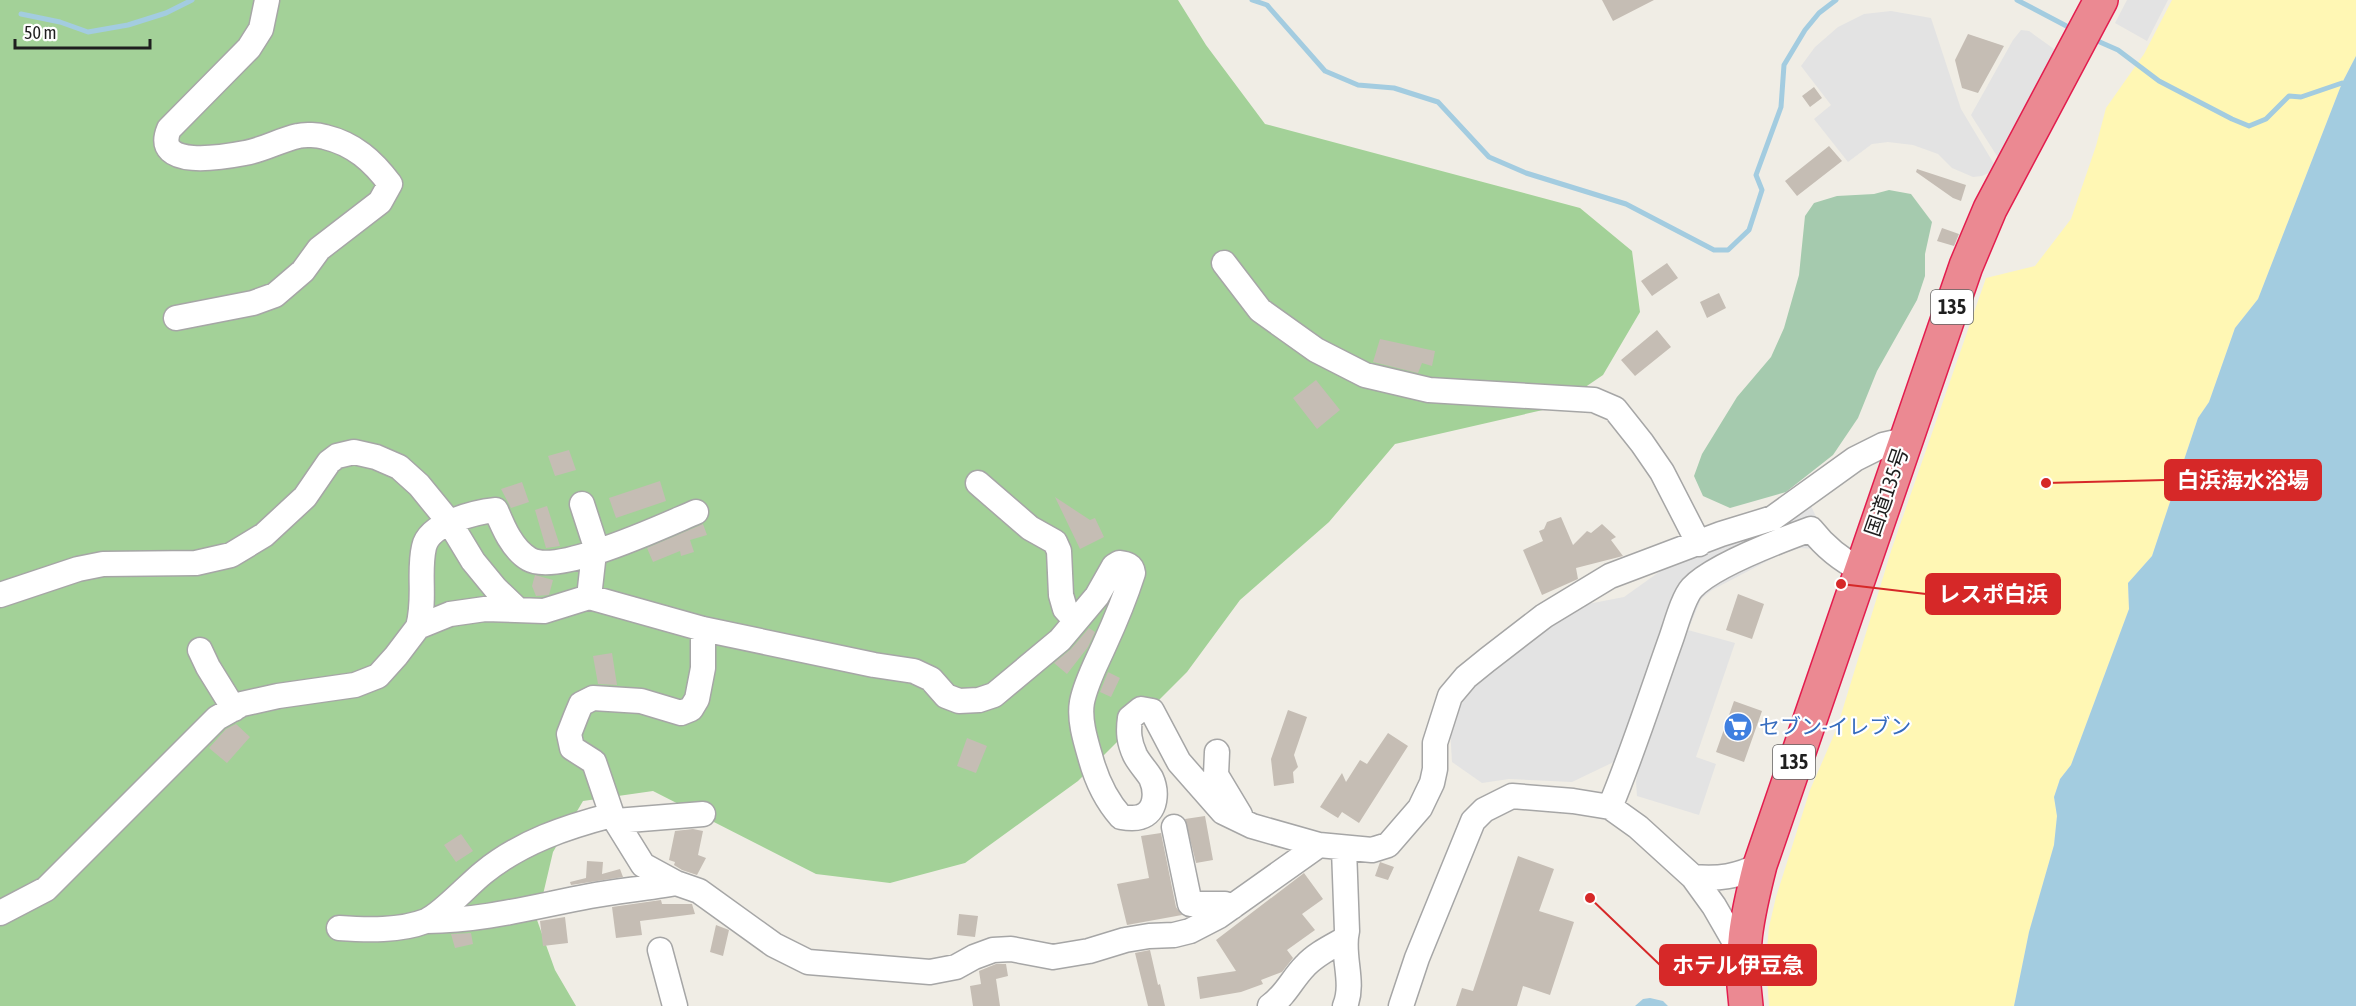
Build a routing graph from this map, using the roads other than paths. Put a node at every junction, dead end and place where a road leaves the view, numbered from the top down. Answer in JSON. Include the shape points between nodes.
{"nodes":[{"id":1,"x":267,"y":0,"type":"edge"},
{"id":2,"x":2095,"y":10,"type":"edge"},
{"id":3,"x":1224,"y":263,"type":"dead end"},
{"id":4,"x":176,"y":318,"type":"dead end"},
{"id":5,"x":1905,"y":440,"type":"junction"},
{"id":6,"x":978,"y":483,"type":"dead end"},
{"id":7,"x":582,"y":504,"type":"dead end"},
{"id":8,"x":696,"y":512,"type":"dead end"},
{"id":9,"x":450,"y":523,"type":"junction"},
{"id":10,"x":1699,"y":543,"type":"junction"},
{"id":11,"x":594,"y":553,"type":"junction"},
{"id":12,"x":1861,"y":570,"type":"junction"},
{"id":13,"x":0,"y":595,"type":"edge"},
{"id":14,"x":589,"y":597,"type":"junction"},
{"id":15,"x":519,"y":610,"type":"junction"},
{"id":16,"x":1076,"y":621,"type":"junction"},
{"id":17,"x":418,"y":627,"type":"junction"},
{"id":18,"x":703,"y":629,"type":"junction"},
{"id":19,"x":200,"y":650,"type":"dead end"},
{"id":20,"x":234,"y":709,"type":"junction"},
{"id":21,"x":1217,"y":752,"type":"dead end"},
{"id":22,"x":1610,"y":807,"type":"junction"},
{"id":23,"x":703,"y":814,"type":"dead end"},
{"id":24,"x":614,"y":818,"type":"junction"},
{"id":25,"x":1245,"y":822,"type":"junction"},
{"id":26,"x":1174,"y":827,"type":"dead end"},
{"id":27,"x":1319,"y":845,"type":"junction"},
{"id":28,"x":1344,"y":849,"type":"junction"},
{"id":29,"x":1760,"y":866,"type":"junction"},
{"id":30,"x":1693,"y":877,"type":"junction"},
{"id":31,"x":676,"y":883,"type":"junction"},
{"id":32,"x":1232,"y":907,"type":"junction"},
{"id":33,"x":0,"y":913,"type":"edge"},
{"id":34,"x":427,"y":921,"type":"junction"},
{"id":35,"x":339,"y":928,"type":"dead end"},
{"id":36,"x":1345,"y":939,"type":"junction"},
{"id":37,"x":660,"y":950,"type":"dead end"},
{"id":38,"x":1744,"y":958,"type":"junction"},
{"id":39,"x":675,"y":1006,"type":"edge"},
{"id":40,"x":1270,"y":1006,"type":"edge"},
{"id":41,"x":1345,"y":1006,"type":"edge"},
{"id":42,"x":1401,"y":1006,"type":"edge"},
{"id":43,"x":1746,"y":1006,"type":"edge"}],
"edges":[{"from":1,"to":4,"type":"street","via":[[261,29],[249,48],[169,129],[167,147],[174,154],[189,158],[247,153],[300,135],[324,136],[356,149],[377,165],[390,184],[380,202],[319,249],[303,271],[275,295]]},
{"from":2,"to":5,"type":"highway","name":"国道135号","number":"135","via":[[1990,209]]},
{"from":3,"to":10,"type":"street","via":[[1260,310],[1316,350],[1365,375],[1429,390],[1594,400],[1615,409],[1662,472]]},
{"from":5,"to":10,"type":"street","via":[[1883,445],[1855,459],[1773,518]]},
{"from":5,"to":12,"type":"highway","name":"国道135号","number":"135"},
{"from":6,"to":16,"type":"street","via":[[1030,528],[1055,542],[1061,595],[1065,609]]},
{"from":7,"to":11,"type":"street","via":[[595,544]]},
{"from":8,"to":11,"type":"street"},
{"from":9,"to":11,"type":"street","via":[[471,513],[496,510],[516,547],[530,560],[547,564]]},
{"from":9,"to":13,"type":"street","via":[[419,484],[399,467],[354,452],[329,462],[305,497],[264,535],[231,555],[195,563],[103,564]]},
{"from":9,"to":15,"type":"street","via":[[495,589]]},
{"from":9,"to":17,"type":"street","via":[[434,532],[424,544]]},
{"from":10,"to":28,"type":"street","via":[[1611,576],[1575,596],[1466,677],[1450,696],[1440,721],[1432,783],[1420,808],[1388,845],[1372,850]]},
{"from":11,"to":14,"type":"street"},
{"from":12,"to":22,"type":"street","via":[[1843,560],[1811,529],[1707,575],[1690,589]]},
{"from":12,"to":29,"type":"highway","name":"国道135号","number":"135"},
{"from":14,"to":15,"type":"street","via":[[544,611]]},
{"from":14,"to":18,"type":"street"},
{"from":15,"to":17,"type":"street","via":[[450,614]]},
{"from":16,"to":18,"type":"street","via":[[1060,640],[994,695],[959,701],[946,696],[931,679],[915,671]]},
{"from":16,"to":25,"type":"street","via":[[1097,596],[1114,566],[1119,563],[1132,568],[1134,573],[1088,679],[1082,704],[1084,737],[1094,770],[1114,809],[1121,817],[1138,818],[1149,813],[1154,803],[1150,776],[1135,756],[1128,734],[1130,718],[1141,709],[1152,711],[1179,762],[1223,812]]},
{"from":17,"to":20,"type":"street","via":[[378,676],[355,685],[278,696]]},
{"from":18,"to":24,"type":"street","via":[[703,668],[691,709],[681,713],[615,698],[593,698],[581,704],[569,734],[572,748],[594,762]]},
{"from":19,"to":20,"type":"street"},
{"from":20,"to":33,"type":"street","via":[[199,734],[46,888]]},
{"from":21,"to":25,"type":"street","via":[[1216,775]]},
{"from":22,"to":30,"type":"street"},
{"from":22,"to":42,"type":"street","via":[[1512,796],[1484,810],[1466,836],[1416,958]]},
{"from":23,"to":24,"type":"street"},
{"from":24,"to":31,"type":"street","via":[[643,865]]},
{"from":24,"to":34,"type":"street","via":[[575,825],[534,840],[484,871]]},
{"from":25,"to":27,"type":"street"},
{"from":26,"to":32,"type":"street","via":[[1190,904]]},
{"from":27,"to":28,"type":"street"},
{"from":27,"to":32,"type":"street"},
{"from":28,"to":36,"type":"street"},
{"from":29,"to":30,"type":"street","via":[[1720,879]]},
{"from":29,"to":38,"type":"highway","name":"国道135号","number":"135","via":[[1746,921]]},
{"from":30,"to":38,"type":"street"},
{"from":31,"to":32,"type":"street","via":[[699,891],[774,945],[808,962],[930,972],[956,967],[993,950],[1011,949],[1053,957],[1125,940],[1174,935],[1190,931]]},
{"from":31,"to":34,"type":"street","via":[[455,921]]},
{"from":34,"to":35,"type":"street","via":[[368,930]]},
{"from":36,"to":40,"type":"street","via":[[1306,965],[1284,995]]},
{"from":36,"to":41,"type":"street"},
{"from":37,"to":39,"type":"street"},
{"from":38,"to":43,"type":"highway","name":"国道135号","number":"135"}]}
